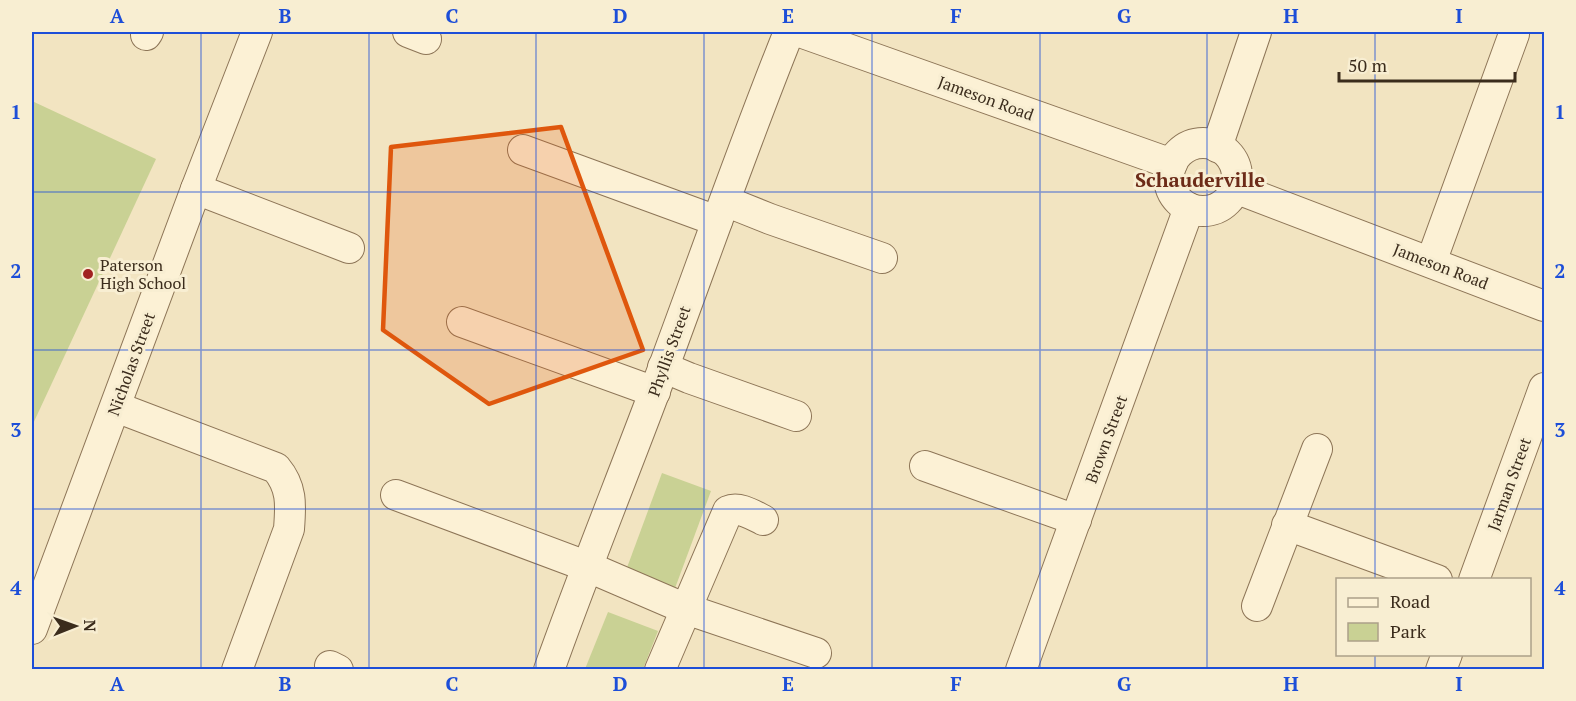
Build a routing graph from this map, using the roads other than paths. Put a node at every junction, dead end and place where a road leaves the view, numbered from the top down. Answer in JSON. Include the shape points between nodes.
{"nodes":[{"id":1,"x":257,"y":32,"type":"edge"},
{"id":2,"x":789,"y":32,"type":"edge"},
{"id":3,"x":801,"y":32,"type":"edge"},
{"id":4,"x":1256,"y":32,"type":"edge"},
{"id":5,"x":1514,"y":34,"type":"dead end"},
{"id":6,"x":1217,"y":147,"type":"junction"},
{"id":7,"x":523,"y":150,"type":"dead end"},
{"id":8,"x":1172,"y":164,"type":"junction"},
{"id":9,"x":1235,"y":188,"type":"junction"},
{"id":10,"x":196,"y":189,"type":"junction"},
{"id":11,"x":1189,"y":208,"type":"junction"},
{"id":12,"x":721,"y":211,"type":"junction"},
{"id":13,"x":349,"y":248,"type":"dead end"},
{"id":14,"x":882,"y":258,"type":"dead end"},
{"id":15,"x":1431,"y":262,"type":"junction"},
{"id":16,"x":1545,"y":306,"type":"edge"},
{"id":17,"x":462,"y":322,"type":"dead end"},
{"id":18,"x":659,"y":379,"type":"junction"},
{"id":19,"x":1545,"y":388,"type":"edge"},
{"id":20,"x":116,"y":407,"type":"junction"},
{"id":21,"x":796,"y":416,"type":"dead end"},
{"id":22,"x":1317,"y":449,"type":"dead end"},
{"id":23,"x":925,"y":466,"type":"dead end"},
{"id":24,"x":396,"y":495,"type":"dead end"},
{"id":25,"x":763,"y":520,"type":"dead end"},
{"id":26,"x":1076,"y":520,"type":"junction"},
{"id":27,"x":1287,"y":525,"type":"junction"},
{"id":28,"x":586,"y":566,"type":"junction"},
{"id":29,"x":1434,"y":578,"type":"edge"},
{"id":30,"x":1474,"y":578,"type":"edge"},
{"id":31,"x":1257,"y":606,"type":"dead end"},
{"id":32,"x":686,"y":609,"type":"junction"},
{"id":33,"x":32,"y":629,"type":"edge"},
{"id":34,"x":816,"y":652,"type":"dead end"},
{"id":35,"x":237,"y":669,"type":"edge"},
{"id":36,"x":549,"y":669,"type":"edge"},
{"id":37,"x":660,"y":669,"type":"edge"},
{"id":38,"x":1021,"y":669,"type":"edge"}],
"edges":[{"from":1,"to":10,"type":"street","name":"Nicholas Street"},
{"from":2,"to":12,"type":"street","name":"Phyllis Street"},
{"from":3,"to":8,"type":"street","name":"Jameson Road"},
{"from":4,"to":6,"type":"street"},
{"from":5,"to":15,"type":"street"},
{"from":6,"to":8,"type":"street","via":[[1196,144],[1186,148]]},
{"from":6,"to":9,"type":"street","via":[[1232,159],[1236,168]]},
{"from":7,"to":12,"type":"street"},
{"from":8,"to":11,"type":"street","via":[[1170,185],[1180,202]]},
{"from":9,"to":11,"type":"street","via":[[1221,206],[1200,211]]},
{"from":9,"to":15,"type":"street","name":"Jameson Road"},
{"from":10,"to":13,"type":"street"},
{"from":10,"to":20,"type":"street","name":"Nicholas Street"},
{"from":11,"to":26,"type":"street","name":"Brown Street"},
{"from":12,"to":14,"type":"street","via":[[770,219]]},
{"from":12,"to":18,"type":"street","name":"Phyllis Street"},
{"from":15,"to":16,"type":"street","name":"Jameson Road"},
{"from":17,"to":18,"type":"street"},
{"from":18,"to":21,"type":"street","via":[[689,378]]},
{"from":18,"to":28,"type":"street","name":"Phyllis Street"},
{"from":19,"to":30,"type":"street","name":"Jarman Street"},
{"from":20,"to":33,"type":"street","name":"Nicholas Street"},
{"from":20,"to":35,"type":"street","via":[[276,468],[289,489],[289,529]]},
{"from":22,"to":27,"type":"street"},
{"from":23,"to":26,"type":"street"},
{"from":24,"to":28,"type":"street"},
{"from":25,"to":32,"type":"street","via":[[739,510],[728,511]]},
{"from":26,"to":38,"type":"street","name":"Brown Street"},
{"from":27,"to":29,"type":"street"},
{"from":27,"to":31,"type":"street"},
{"from":28,"to":32,"type":"street"},
{"from":28,"to":36,"type":"street","name":"Phyllis Street"},
{"from":32,"to":34,"type":"street"},
{"from":32,"to":37,"type":"street"}]}
